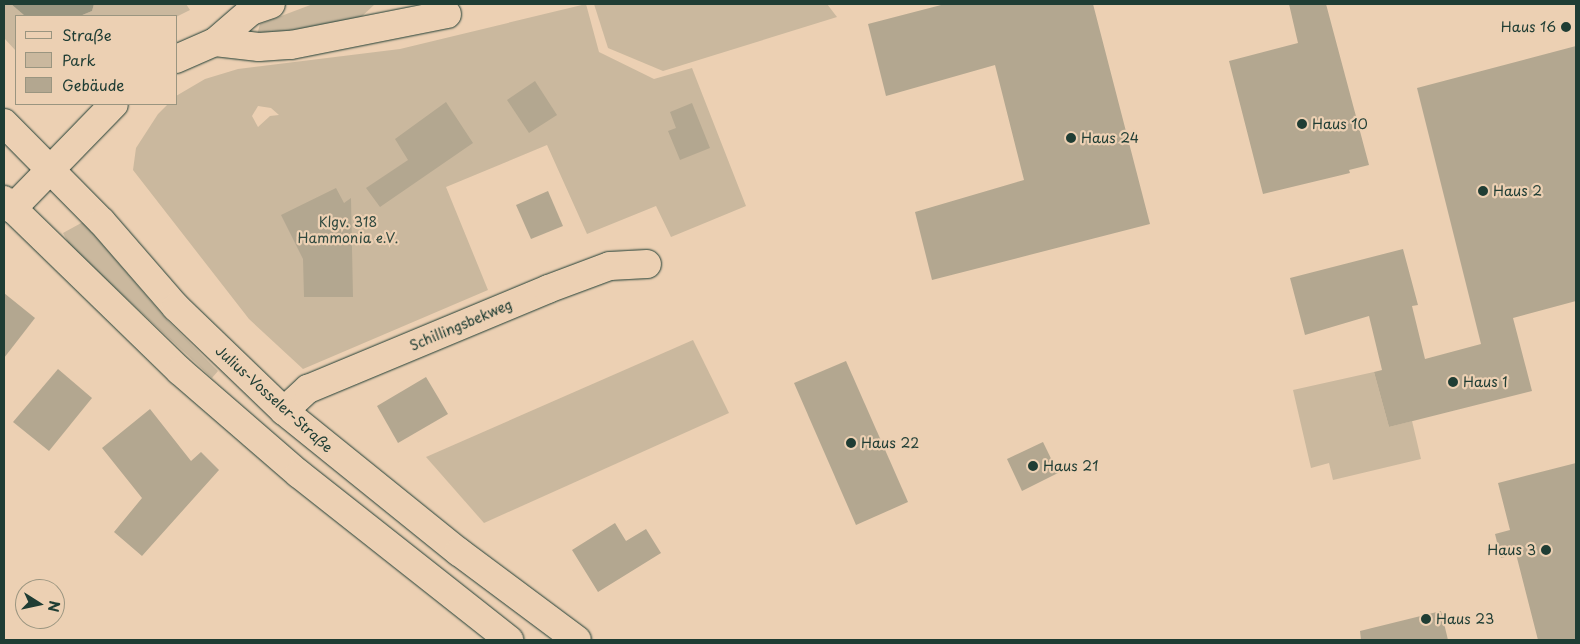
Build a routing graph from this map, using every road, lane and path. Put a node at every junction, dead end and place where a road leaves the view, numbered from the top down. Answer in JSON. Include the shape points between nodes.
{"nodes":[{"id":1,"x":271,"y":4,"type":"edge"},
{"id":2,"x":406,"y":13,"type":"edge"},
{"id":3,"x":447,"y":14,"type":"dead end"},
{"id":4,"x":215,"y":42,"type":"junction"},
{"id":5,"x":178,"y":58,"type":"edge"},
{"id":6,"x":113,"y":105,"type":"edge"},
{"id":7,"x":4,"y":123,"type":"edge"},
{"id":8,"x":51,"y":170,"type":"junction"},
{"id":9,"x":8,"y":205,"type":"edge"},
{"id":10,"x":646,"y":264,"type":"dead end"},
{"id":11,"x":284,"y":411,"type":"junction"},
{"id":12,"x":509,"y":640,"type":"edge"},
{"id":13,"x":577,"y":640,"type":"edge"}],
"edges":[{"from":1,"to":4,"type":"main road","via":[[251,11]]},
{"from":2,"to":3,"type":"main road"},
{"from":2,"to":4,"type":"main road","via":[[291,45],[259,47]]},
{"from":4,"to":5,"type":"main road"},
{"from":6,"to":8,"type":"main road"},
{"from":7,"to":8,"type":"main road","name":"Julius-Vosseler-Straße"},
{"from":8,"to":9,"type":"main road"},
{"from":8,"to":11,"type":"main road","name":"Julius-Vosseler-Straße","via":[[102,222],[176,308]]},
{"from":9,"to":12,"type":"main road","via":[[180,371],[306,480]]},
{"from":10,"to":11,"type":"main road","name":"Schillingsbekweg","via":[[610,266],[548,289],[308,388]]},
{"from":11,"to":13,"type":"main road","name":"Julius-Vosseler-Straße","via":[[459,552]]}]}
